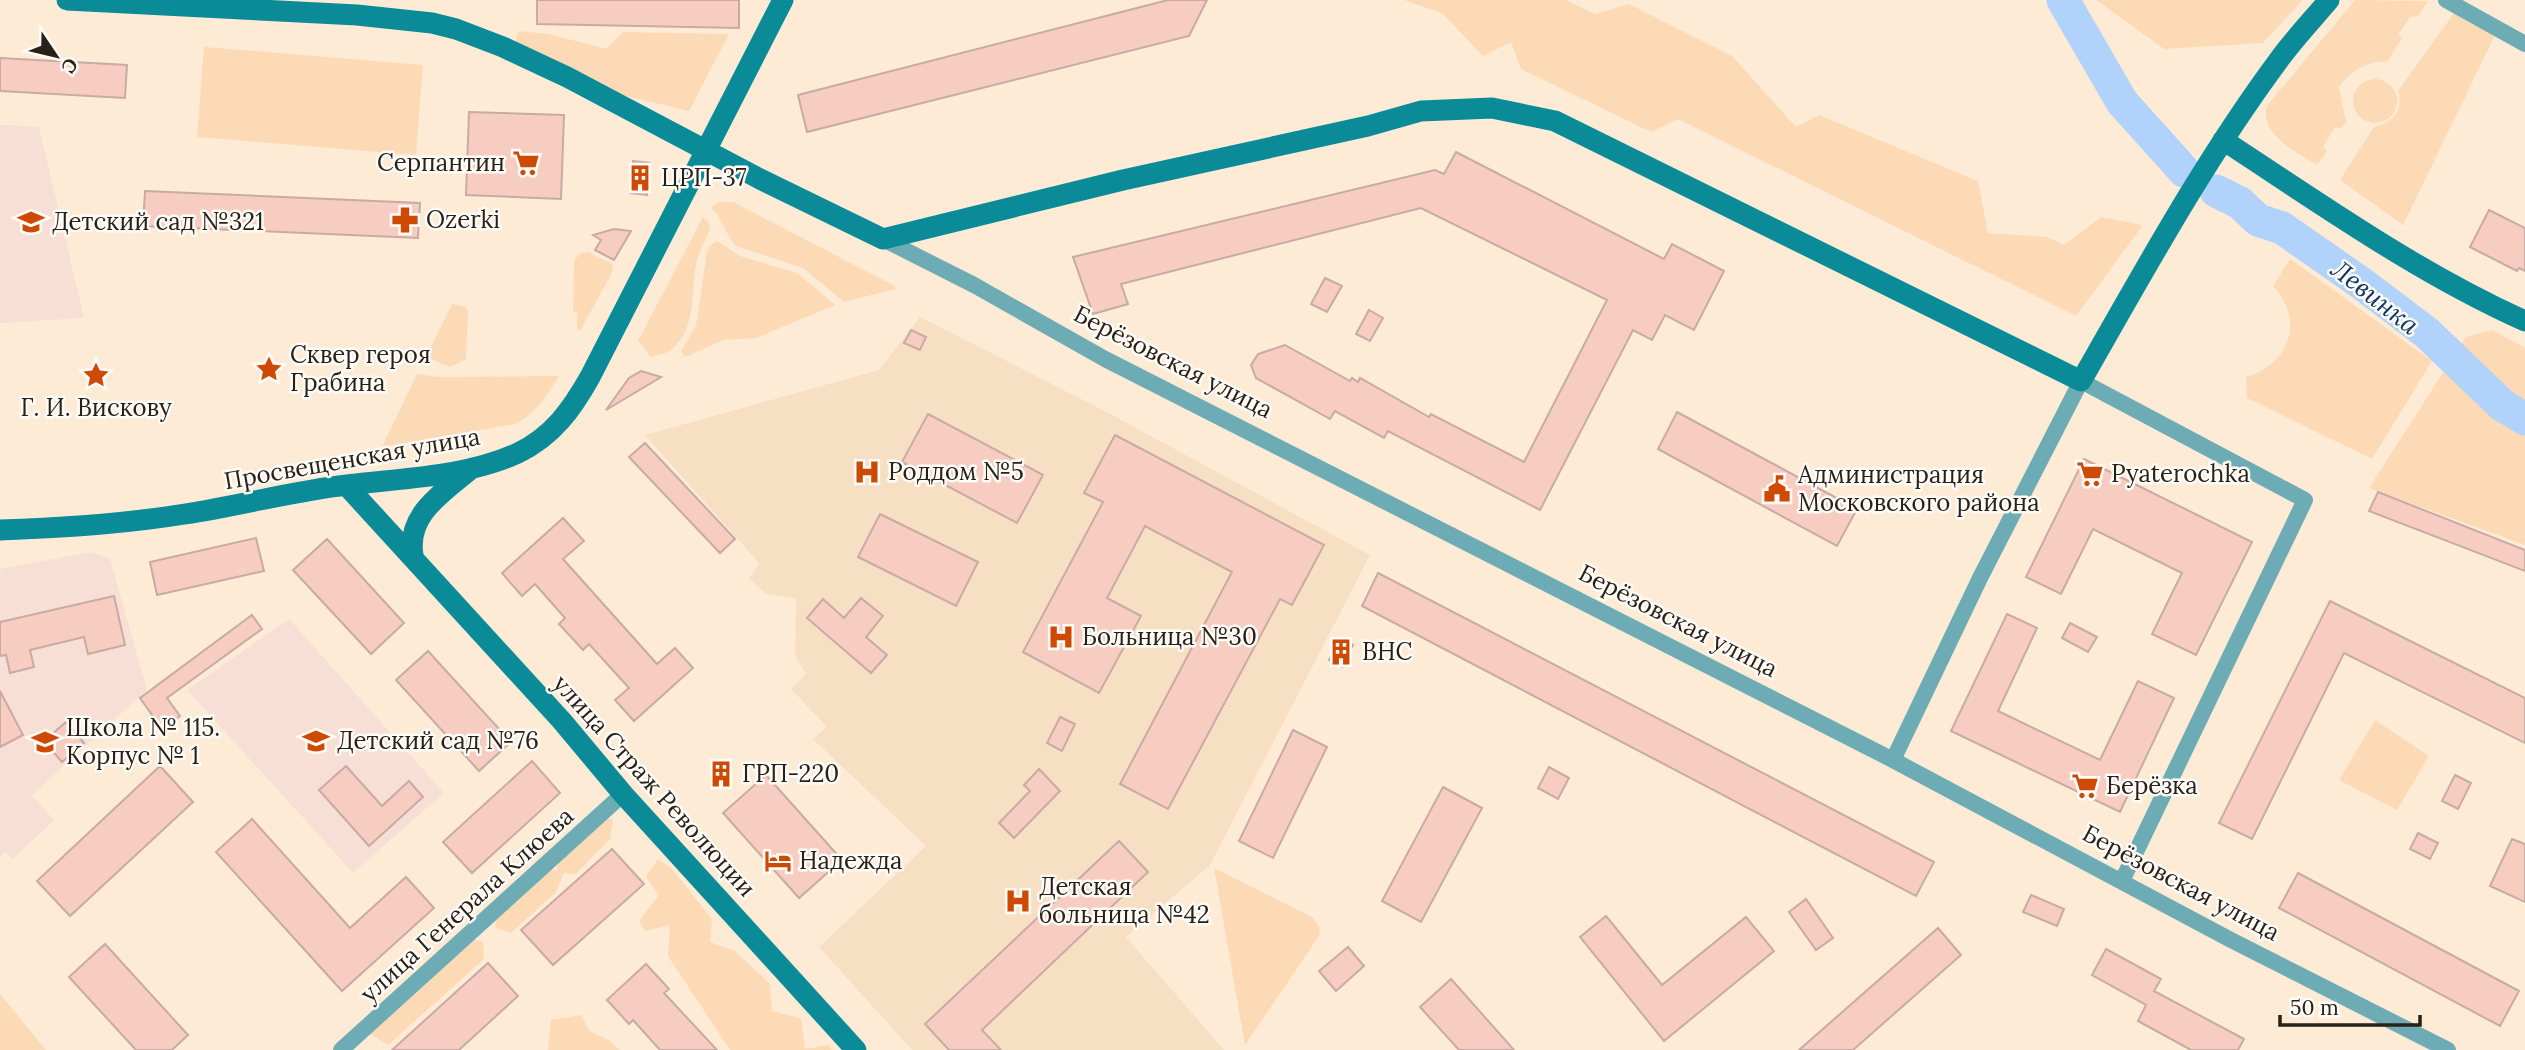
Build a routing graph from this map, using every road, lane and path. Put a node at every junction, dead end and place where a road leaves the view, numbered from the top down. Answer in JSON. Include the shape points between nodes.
{"nodes":[{"id":1,"x":68,"y":0,"type":"edge"},
{"id":2,"x":783,"y":0,"type":"edge"},
{"id":3,"x":2329,"y":0,"type":"edge"},
{"id":4,"x":2446,"y":0,"type":"edge"},
{"id":5,"x":2525,"y":44,"type":"edge"},
{"id":6,"x":2223,"y":139,"type":"junction"},
{"id":7,"x":706,"y":151,"type":"junction"},
{"id":8,"x":883,"y":239,"type":"junction"},
{"id":9,"x":2525,"y":321,"type":"edge"},
{"id":10,"x":2081,"y":381,"type":"junction"},
{"id":11,"x":472,"y":468,"type":"junction"},
{"id":12,"x":346,"y":485,"type":"junction"},
{"id":13,"x":0,"y":530,"type":"edge"},
{"id":14,"x":413,"y":555,"type":"junction"},
{"id":15,"x":1894,"y":760,"type":"junction"},
{"id":16,"x":623,"y":794,"type":"junction"},
{"id":17,"x":2122,"y":881,"type":"junction"},
{"id":18,"x":341,"y":1050,"type":"edge"},
{"id":19,"x":856,"y":1050,"type":"edge"},
{"id":20,"x":2448,"y":1050,"type":"edge"}],
"edges":[{"from":1,"to":7,"type":"street","via":[[432,23],[503,47]]},
{"from":2,"to":7,"type":"street","name":"Просвещенская улица"},
{"from":3,"to":6,"type":"street","via":[[2282,55]]},
{"from":4,"to":5,"type":"street"},
{"from":6,"to":9,"type":"street","via":[[2411,260],[2476,299]]},
{"from":6,"to":10,"type":"street"},
{"from":7,"to":8,"type":"street"},
{"from":7,"to":11,"type":"street","name":"Просвещенская улица","via":[[590,377],[561,422],[520,452]]},
{"from":8,"to":10,"type":"street","via":[[1421,111],[1492,108],[1555,121]]},
{"from":8,"to":15,"type":"street","name":"Берёзовская улица","via":[[1113,362]]},
{"from":10,"to":15,"type":"street"},
{"from":10,"to":17,"type":"street","via":[[2305,500]]},
{"from":11,"to":12,"type":"street","name":"Просвещенская улица"},
{"from":11,"to":14,"type":"street","via":[[420,516],[411,535]]},
{"from":12,"to":13,"type":"street","name":"Просвещенская улица","via":[[184,514]]},
{"from":12,"to":14,"type":"street","name":"улица Страж Революции"},
{"from":14,"to":16,"type":"street","name":"улица Страж Революции"},
{"from":15,"to":17,"type":"street","name":"Берёзовская улица"},
{"from":16,"to":18,"type":"street","name":"улица Генерала Клюева"},
{"from":16,"to":19,"type":"street","name":"улица Страж Революции"},
{"from":17,"to":20,"type":"street","name":"Берёзовская улица"}]}
